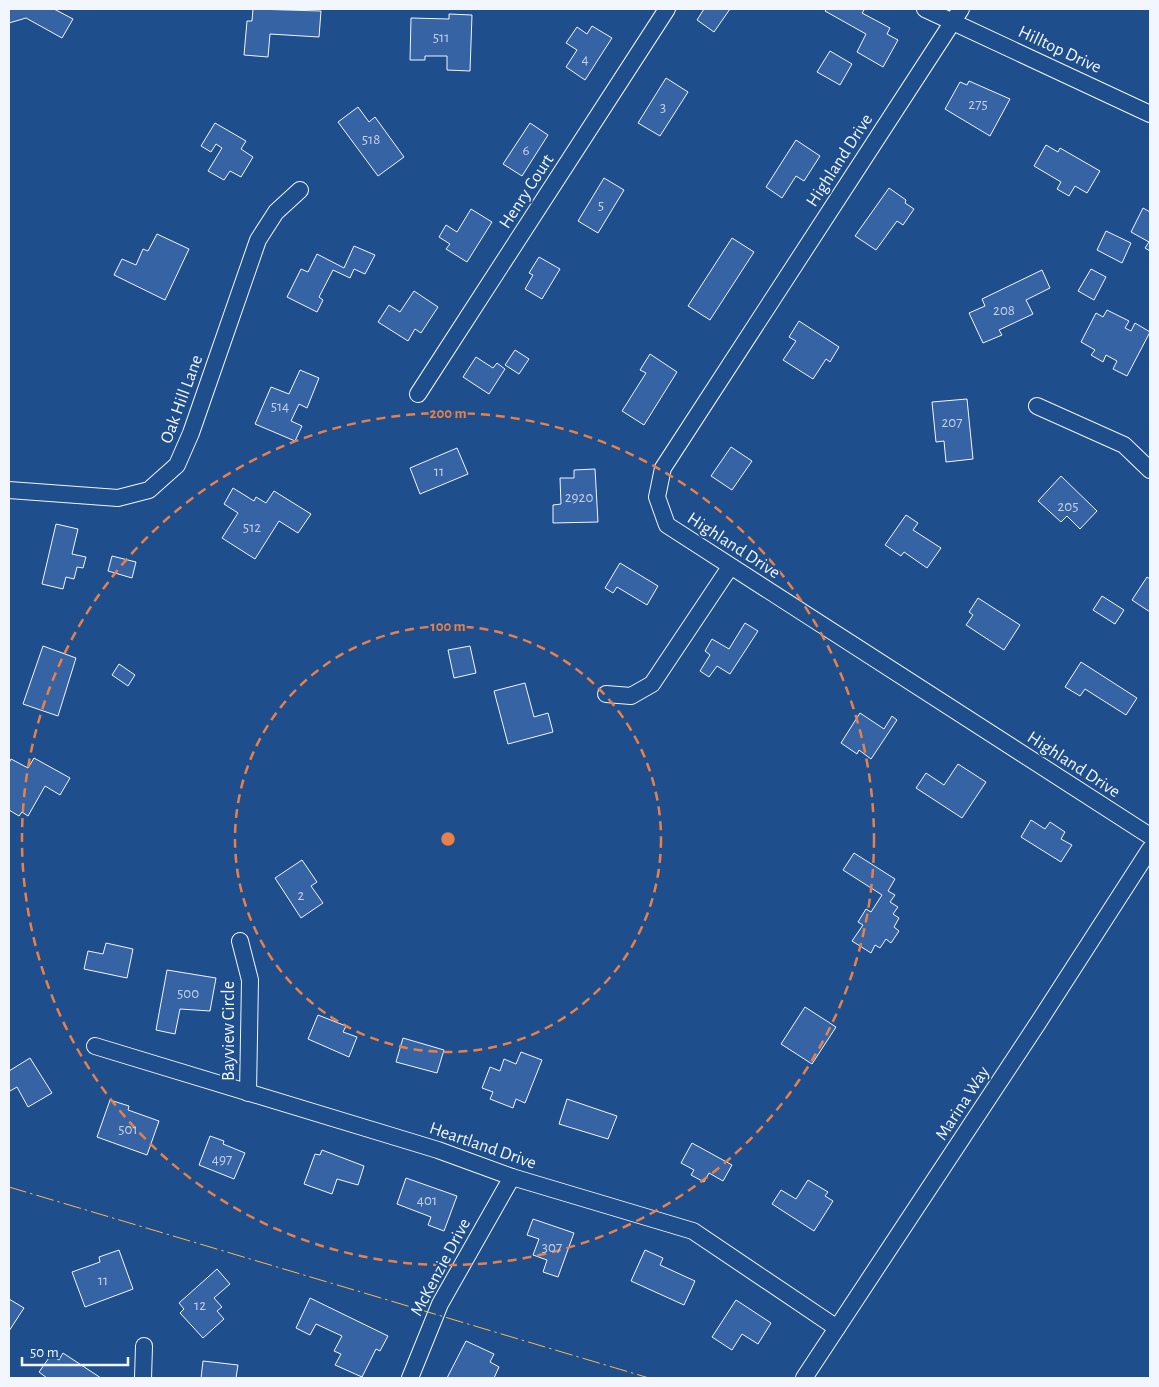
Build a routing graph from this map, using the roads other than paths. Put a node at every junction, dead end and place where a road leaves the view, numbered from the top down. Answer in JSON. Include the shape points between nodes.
{"nodes":[{"id":1,"x":667,"y":9,"type":"edge"},
{"id":2,"x":926,"y":9,"type":"edge"},
{"id":3,"x":957,"y":15,"type":"edge"},
{"id":4,"x":1150,"y":114,"type":"edge"},
{"id":5,"x":300,"y":190,"type":"dead end"},
{"id":6,"x":418,"y":394,"type":"dead end"},
{"id":7,"x":1037,"y":406,"type":"dead end"},
{"id":8,"x":1150,"y":470,"type":"edge"},
{"id":9,"x":9,"y":490,"type":"edge"},
{"id":10,"x":730,"y":567,"type":"junction"},
{"id":11,"x":606,"y":694,"type":"dead end"},
{"id":12,"x":1150,"y":836,"type":"edge"},
{"id":13,"x":1150,"y":849,"type":"edge"},
{"id":14,"x":240,"y":941,"type":"dead end"},
{"id":15,"x":95,"y":1046,"type":"dead end"},
{"id":16,"x":248,"y":1093,"type":"junction"},
{"id":17,"x":512,"y":1177,"type":"junction"},
{"id":18,"x":837,"y":1328,"type":"junction"},
{"id":19,"x":144,"y":1346,"type":"dead end"},
{"id":20,"x":143,"y":1378,"type":"edge"},
{"id":21,"x":410,"y":1378,"type":"edge"},
{"id":22,"x":804,"y":1378,"type":"edge"}],
"edges":[{"from":1,"to":6,"type":"street","name":"Henry Court"},
{"from":2,"to":3,"type":"street","name":"Hilltop Drive"},
{"from":3,"to":4,"type":"street","name":"Hilltop Drive"},
{"from":3,"to":10,"type":"street","name":"Highland Drive","via":[[663,468],[658,497],[667,525]]},
{"from":5,"to":9,"type":"street","name":"Oak Hill Lane","via":[[276,212],[258,240],[177,465],[149,490],[118,498]]},
{"from":7,"to":8,"type":"street","via":[[1124,446]]},
{"from":10,"to":11,"type":"street","via":[[652,684],[631,696]]},
{"from":10,"to":12,"type":"street","name":"Highland Drive"},
{"from":13,"to":18,"type":"street","name":"Marina Way"},
{"from":14,"to":16,"type":"street","name":"Bayview Circle","via":[[250,980]]},
{"from":15,"to":16,"type":"street","name":"Heartland Drive"},
{"from":16,"to":17,"type":"street","name":"Heartland Drive","via":[[438,1150]]},
{"from":17,"to":18,"type":"street","name":"Heartland Drive","via":[[693,1231]]},
{"from":17,"to":21,"type":"street","name":"McKenzie Drive","via":[[440,1304]]},
{"from":18,"to":22,"type":"street","name":"Marina Way"},
{"from":19,"to":20,"type":"street"}]}
